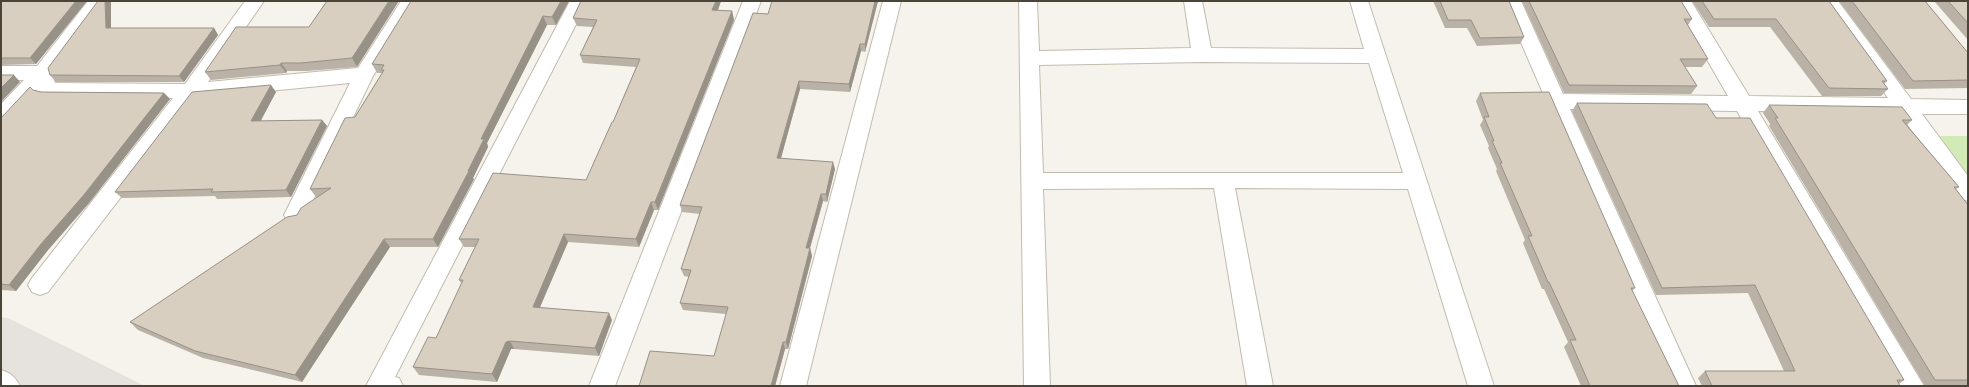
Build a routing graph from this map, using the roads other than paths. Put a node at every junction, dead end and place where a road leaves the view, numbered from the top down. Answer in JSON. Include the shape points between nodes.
{"nodes":[{"id":1,"x":98,"y":1,"type":"edge"},
{"id":2,"x":255,"y":1,"type":"edge"},
{"id":3,"x":411,"y":1,"type":"edge"},
{"id":4,"x":579,"y":1,"type":"edge"},
{"id":5,"x":752,"y":1,"type":"edge"},
{"id":6,"x":892,"y":1,"type":"edge"},
{"id":7,"x":1028,"y":1,"type":"edge"},
{"id":8,"x":1193,"y":1,"type":"edge"},
{"id":9,"x":1360,"y":1,"type":"edge"},
{"id":10,"x":1512,"y":1,"type":"edge"},
{"id":11,"x":1682,"y":1,"type":"edge"},
{"id":12,"x":1828,"y":1,"type":"edge"},
{"id":13,"x":1202,"y":55,"type":"junction"},
{"id":14,"x":1376,"y":56,"type":"junction"},
{"id":15,"x":1028,"y":58,"type":"junction"},
{"id":16,"x":1,"y":73,"type":"edge"},
{"id":17,"x":42,"y":73,"type":"junction"},
{"id":18,"x":364,"y":75,"type":"junction"},
{"id":19,"x":191,"y":91,"type":"junction"},
{"id":20,"x":1556,"y":101,"type":"junction"},
{"id":21,"x":1745,"y":104,"type":"junction"},
{"id":22,"x":1905,"y":106,"type":"junction"},
{"id":23,"x":1968,"y":107,"type":"edge"},
{"id":24,"x":1,"y":117,"type":"edge"},
{"id":25,"x":1223,"y":180,"type":"junction"},
{"id":26,"x":1031,"y":181,"type":"junction"},
{"id":27,"x":1415,"y":181,"type":"junction"},
{"id":28,"x":1968,"y":192,"type":"edge"},
{"id":29,"x":295,"y":215,"type":"edge"},
{"id":30,"x":40,"y":285,"type":"dead end"},
{"id":31,"x":1,"y":381,"type":"edge"},
{"id":32,"x":7,"y":386,"type":"edge"},
{"id":33,"x":390,"y":386,"type":"edge"},
{"id":34,"x":602,"y":386,"type":"edge"},
{"id":35,"x":793,"y":386,"type":"edge"},
{"id":36,"x":1037,"y":386,"type":"edge"},
{"id":37,"x":1260,"y":386,"type":"edge"},
{"id":38,"x":1481,"y":386,"type":"edge"},
{"id":39,"x":1683,"y":386,"type":"edge"},
{"id":40,"x":1911,"y":386,"type":"edge"}],
"edges":[{"from":1,"to":17,"type":"street"},
{"from":2,"to":19,"type":"street"},
{"from":3,"to":18,"type":"street"},
{"from":4,"to":33,"type":"street","via":[[378,385]]},
{"from":5,"to":34,"type":"street"},
{"from":6,"to":35,"type":"street"},
{"from":7,"to":15,"type":"street"},
{"from":8,"to":13,"type":"street"},
{"from":9,"to":14,"type":"street"},
{"from":10,"to":20,"type":"street"},
{"from":11,"to":21,"type":"street"},
{"from":12,"to":22,"type":"street"},
{"from":13,"to":14,"type":"street"},
{"from":13,"to":15,"type":"street"},
{"from":14,"to":27,"type":"street"},
{"from":15,"to":26,"type":"street"},
{"from":16,"to":17,"type":"street"},
{"from":17,"to":19,"type":"street","via":[[47,90]]},
{"from":17,"to":24,"type":"street"},
{"from":18,"to":19,"type":"street"},
{"from":18,"to":29,"type":"street"},
{"from":19,"to":30,"type":"street"},
{"from":20,"to":21,"type":"street"},
{"from":20,"to":39,"type":"street"},
{"from":21,"to":22,"type":"street"},
{"from":21,"to":40,"type":"street"},
{"from":22,"to":23,"type":"street"},
{"from":22,"to":28,"type":"street"},
{"from":25,"to":26,"type":"street"},
{"from":25,"to":27,"type":"street"},
{"from":25,"to":37,"type":"street"},
{"from":26,"to":36,"type":"street"},
{"from":27,"to":38,"type":"street"},
{"from":31,"to":32,"type":"street"}]}
